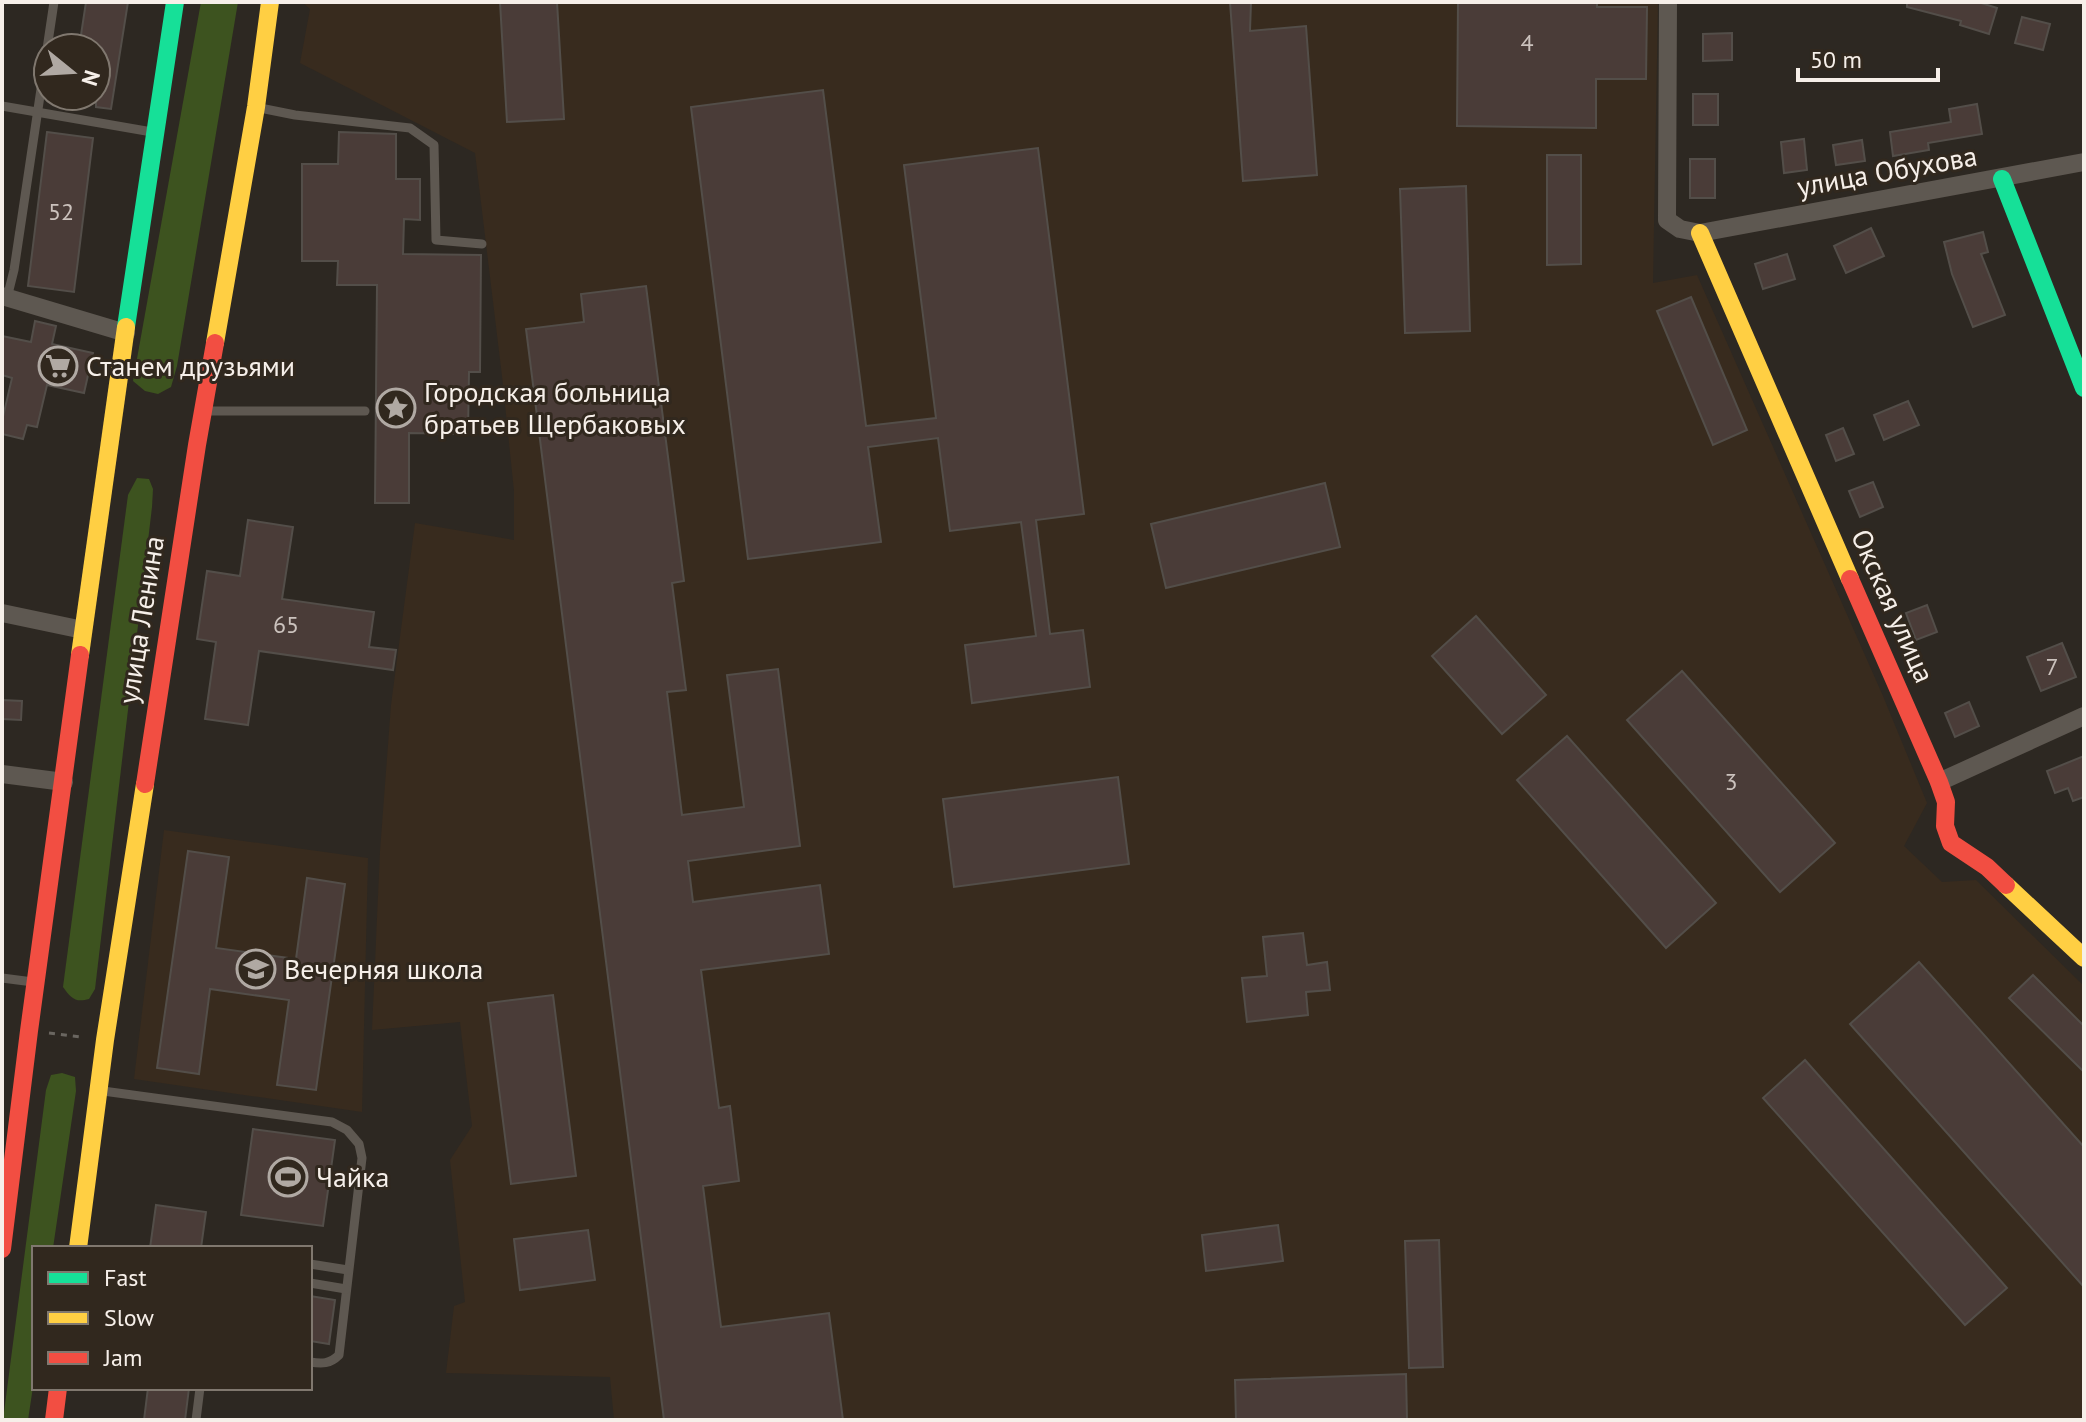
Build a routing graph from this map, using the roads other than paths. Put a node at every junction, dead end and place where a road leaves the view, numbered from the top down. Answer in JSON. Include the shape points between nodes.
{"nodes":[{"id":1,"x":54,"y":2,"type":"edge"},
{"id":2,"x":175,"y":2,"type":"edge"},
{"id":3,"x":270,"y":2,"type":"edge"},
{"id":4,"x":1668,"y":2,"type":"edge"},
{"id":5,"x":50,"y":32,"type":"edge"},
{"id":6,"x":2,"y":106,"type":"edge"},
{"id":7,"x":256,"y":107,"type":"junction"},
{"id":8,"x":32,"y":111,"type":"edge"},
{"id":9,"x":38,"y":112,"type":"joint"},
{"id":10,"x":156,"y":133,"type":"junction"},
{"id":11,"x":2084,"y":162,"type":"edge"},
{"id":12,"x":2002,"y":179,"type":"junction"},
{"id":13,"x":1700,"y":233,"type":"junction"},
{"id":14,"x":482,"y":244,"type":"dead end"},
{"id":15,"x":4,"y":297,"type":"edge"},
{"id":16,"x":126,"y":333,"type":"junction"},
{"id":17,"x":2084,"y":388,"type":"edge"},
{"id":18,"x":203,"y":411,"type":"junction"},
{"id":19,"x":365,"y":411,"type":"dead end"},
{"id":20,"x":2,"y":613,"type":"edge"},
{"id":21,"x":83,"y":630,"type":"junction"},
{"id":22,"x":2084,"y":716,"type":"edge"},
{"id":23,"x":2,"y":774,"type":"edge"},
{"id":24,"x":64,"y":782,"type":"junction"},
{"id":25,"x":1939,"y":782,"type":"junction"},
{"id":26,"x":2084,"y":958,"type":"edge"},
{"id":27,"x":2,"y":978,"type":"edge"},
{"id":28,"x":36,"y":983,"type":"junction"},
{"id":29,"x":99,"y":1091,"type":"junction"},
{"id":30,"x":78,"y":1246,"type":"edge"},
{"id":31,"x":2,"y":1249,"type":"edge"},
{"id":32,"x":312,"y":1264,"type":"edge"},
{"id":33,"x":348,"y":1270,"type":"junction"},
{"id":34,"x":312,"y":1283,"type":"edge"},
{"id":35,"x":346,"y":1289,"type":"junction"},
{"id":36,"x":312,"y":1362,"type":"edge"},
{"id":37,"x":58,"y":1390,"type":"edge"},
{"id":38,"x":200,"y":1390,"type":"edge"},
{"id":39,"x":54,"y":1420,"type":"edge"},
{"id":40,"x":196,"y":1420,"type":"edge"}],
"edges":[{"from":1,"to":5,"type":"lane"},
{"from":2,"to":10,"type":"main road","name":"улица Ленина"},
{"from":3,"to":7,"type":"main road","name":"улица Ленина"},
{"from":4,"to":13,"type":"street","via":[[1667,220]]},
{"from":6,"to":8,"type":"lane"},
{"from":7,"to":14,"type":"lane","via":[[410,128],[434,145],[436,240]]},
{"from":7,"to":18,"type":"main road","name":"улица Ленина"},
{"from":9,"to":10,"type":"lane"},
{"from":9,"to":15,"type":"lane","via":[[14,270]]},
{"from":10,"to":16,"type":"main road","name":"улица Ленина"},
{"from":11,"to":12,"type":"street","name":"улица Обухова"},
{"from":12,"to":13,"type":"street","name":"улица Обухова"},
{"from":12,"to":17,"type":"main road"},
{"from":13,"to":25,"type":"main road","name":"Окская улица"},
{"from":15,"to":16,"type":"street"},
{"from":16,"to":21,"type":"main road","name":"улица Ленина"},
{"from":18,"to":19,"type":"lane"},
{"from":18,"to":29,"type":"main road","name":"улица Ленина"},
{"from":20,"to":21,"type":"street"},
{"from":21,"to":24,"type":"main road","name":"улица Ленина"},
{"from":22,"to":25,"type":"street"},
{"from":23,"to":24,"type":"street"},
{"from":24,"to":28,"type":"main road","name":"улица Ленина"},
{"from":25,"to":26,"type":"main road","name":"Окская улица","via":[[1951,843],[1987,867]]},
{"from":27,"to":28,"type":"lane"},
{"from":28,"to":31,"type":"main road","name":"улица Ленина"},
{"from":29,"to":30,"type":"main road","name":"улица Ленина"},
{"from":29,"to":33,"type":"lane","via":[[332,1122],[347,1130],[362,1158]]},
{"from":32,"to":33,"type":"lane"},
{"from":33,"to":35,"type":"lane"},
{"from":34,"to":35,"type":"lane"},
{"from":35,"to":36,"type":"lane","via":[[339,1355],[332,1362]]},
{"from":37,"to":39,"type":"main road"},
{"from":38,"to":40,"type":"lane"}]}
